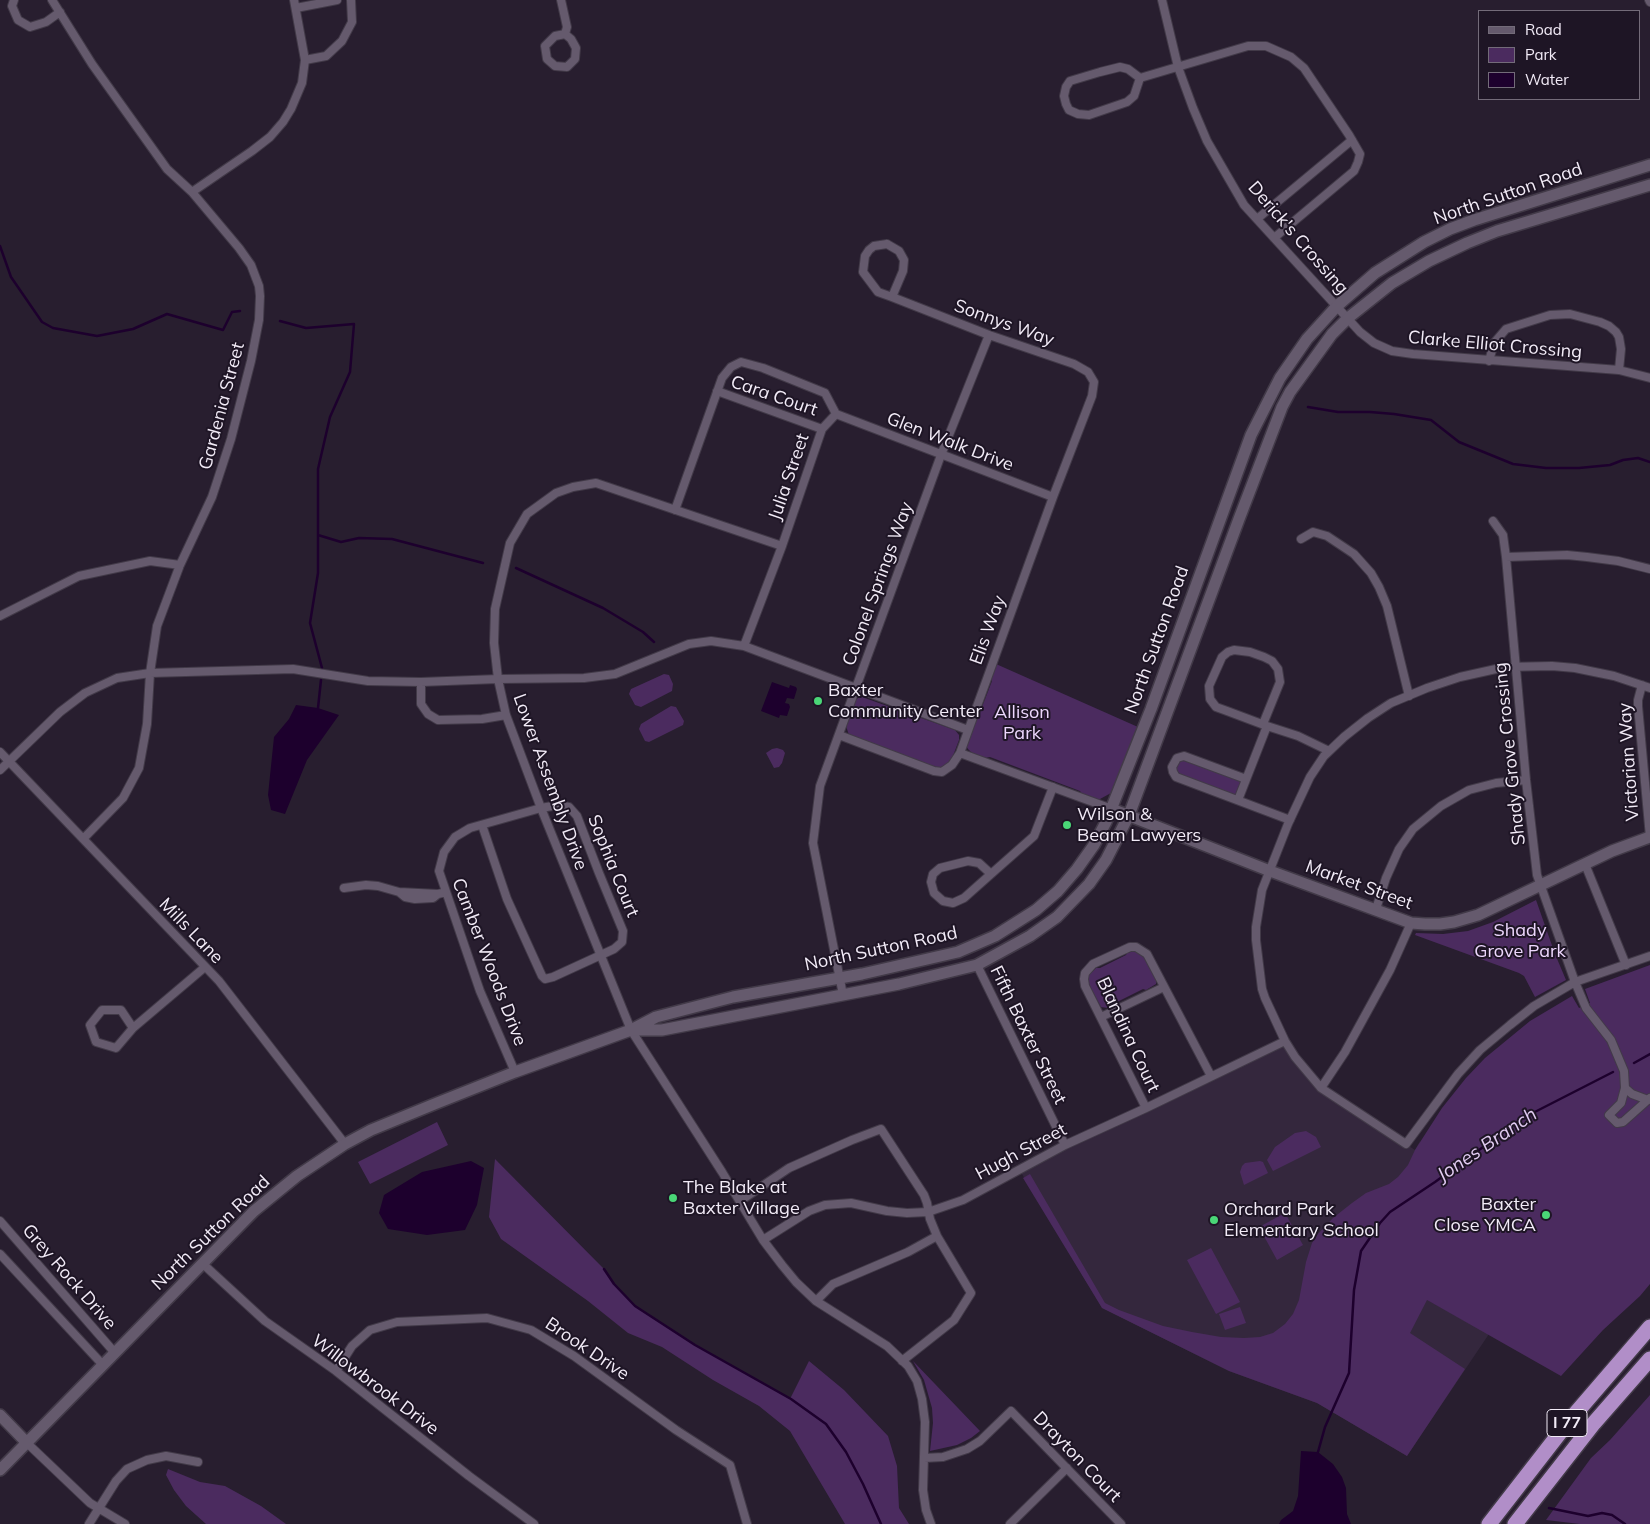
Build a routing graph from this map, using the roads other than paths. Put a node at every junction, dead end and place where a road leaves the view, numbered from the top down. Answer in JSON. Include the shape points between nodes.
{"nodes":[{"id":1,"x":14,"y":0,"type":"edge"},
{"id":2,"x":52,"y":0,"type":"edge"},
{"id":3,"x":337,"y":0,"type":"edge"},
{"id":4,"x":352,"y":0,"type":"edge"},
{"id":5,"x":561,"y":0,"type":"edge"},
{"id":6,"x":1162,"y":0,"type":"edge"},
{"id":7,"x":295,"y":4,"type":"edge"},
{"id":8,"x":60,"y":12,"type":"junction"},
{"id":9,"x":565,"y":34,"type":"junction"},
{"id":10,"x":305,"y":60,"type":"junction"},
{"id":11,"x":1178,"y":67,"type":"junction"},
{"id":12,"x":1140,"y":78,"type":"junction"},
{"id":13,"x":1352,"y":140,"type":"junction"},
{"id":14,"x":1650,"y":166,"type":"edge"},
{"id":15,"x":1650,"y":185,"type":"edge"},
{"id":16,"x":192,"y":192,"type":"junction"},
{"id":17,"x":1257,"y":219,"type":"junction"},
{"id":18,"x":1274,"y":238,"type":"junction"},
{"id":19,"x":892,"y":297,"type":"junction"},
{"id":20,"x":1337,"y":306,"type":"junction"},
{"id":21,"x":1348,"y":318,"type":"junction"},
{"id":22,"x":990,"y":335,"type":"junction"},
{"id":23,"x":1489,"y":361,"type":"junction"},
{"id":24,"x":1619,"y":370,"type":"junction"},
{"id":25,"x":1650,"y":378,"type":"edge"},
{"id":26,"x":1093,"y":390,"type":"joint"},
{"id":27,"x":717,"y":392,"type":"junction"},
{"id":28,"x":836,"y":414,"type":"junction"},
{"id":29,"x":822,"y":428,"type":"junction"},
{"id":30,"x":941,"y":455,"type":"junction"},
{"id":31,"x":1053,"y":497,"type":"junction"},
{"id":32,"x":675,"y":510,"type":"junction"},
{"id":33,"x":1492,"y":521,"type":"dead end"},
{"id":34,"x":1301,"y":539,"type":"dead end"},
{"id":35,"x":782,"y":546,"type":"junction"},
{"id":36,"x":1506,"y":557,"type":"junction"},
{"id":37,"x":180,"y":565,"type":"junction"},
{"id":38,"x":1650,"y":569,"type":"edge"},
{"id":39,"x":0,"y":616,"type":"edge"},
{"id":40,"x":744,"y":646,"type":"junction"},
{"id":41,"x":1516,"y":666,"type":"junction"},
{"id":42,"x":150,"y":673,"type":"junction"},
{"id":43,"x":498,"y":679,"type":"junction"},
{"id":44,"x":421,"y":682,"type":"junction"},
{"id":45,"x":1646,"y":687,"type":"edge"},
{"id":46,"x":855,"y":688,"type":"junction"},
{"id":47,"x":1408,"y":696,"type":"junction"},
{"id":48,"x":506,"y":715,"type":"junction"},
{"id":49,"x":1265,"y":725,"type":"junction"},
{"id":50,"x":968,"y":730,"type":"junction"},
{"id":51,"x":839,"y":735,"type":"junction"},
{"id":52,"x":1329,"y":751,"type":"junction"},
{"id":53,"x":0,"y":752,"type":"edge"},
{"id":54,"x":960,"y":753,"type":"junction"},
{"id":55,"x":8,"y":762,"type":"junction"},
{"id":56,"x":0,"y":770,"type":"edge"},
{"id":57,"x":1246,"y":779,"type":"junction"},
{"id":58,"x":1526,"y":780,"type":"junction"},
{"id":59,"x":1053,"y":787,"type":"junction"},
{"id":60,"x":1238,"y":800,"type":"junction"},
{"id":61,"x":541,"y":808,"type":"junction"},
{"id":62,"x":1112,"y":809,"type":"junction"},
{"id":63,"x":1129,"y":816,"type":"junction"},
{"id":64,"x":1290,"y":820,"type":"junction"},
{"id":65,"x":482,"y":825,"type":"junction"},
{"id":66,"x":1650,"y":837,"type":"edge"},
{"id":67,"x":83,"y":839,"type":"junction"},
{"id":68,"x":1585,"y":864,"type":"junction"},
{"id":69,"x":1270,"y":871,"type":"junction"},
{"id":70,"x":991,"y":874,"type":"junction"},
{"id":71,"x":1540,"y":886,"type":"junction"},
{"id":72,"x":344,"y":888,"type":"dead end"},
{"id":73,"x":446,"y":892,"type":"junction"},
{"id":74,"x":1376,"y":909,"type":"junction"},
{"id":75,"x":1411,"y":923,"type":"junction"},
{"id":76,"x":601,"y":955,"type":"junction"},
{"id":77,"x":1650,"y":956,"type":"edge"},
{"id":78,"x":1626,"y":964,"type":"junction"},
{"id":79,"x":977,"y":965,"type":"junction"},
{"id":80,"x":205,"y":967,"type":"junction"},
{"id":81,"x":840,"y":977,"type":"junction"},
{"id":82,"x":1575,"y":982,"type":"junction"},
{"id":83,"x":1164,"y":986,"type":"junction"},
{"id":84,"x":843,"y":995,"type":"junction"},
{"id":85,"x":1101,"y":1017,"type":"junction"},
{"id":86,"x":133,"y":1028,"type":"junction"},
{"id":87,"x":631,"y":1030,"type":"junction"},
{"id":88,"x":1285,"y":1041,"type":"junction"},
{"id":89,"x":515,"y":1072,"type":"junction"},
{"id":90,"x":1211,"y":1076,"type":"junction"},
{"id":91,"x":1321,"y":1088,"type":"junction"},
{"id":92,"x":1625,"y":1088,"type":"junction"},
{"id":93,"x":1649,"y":1099,"type":"edge"},
{"id":94,"x":1146,"y":1108,"type":"junction"},
{"id":95,"x":345,"y":1144,"type":"junction"},
{"id":96,"x":1065,"y":1145,"type":"junction"},
{"id":97,"x":740,"y":1201,"type":"junction"},
{"id":98,"x":928,"y":1212,"type":"junction"},
{"id":99,"x":0,"y":1221,"type":"edge"},
{"id":100,"x":937,"y":1236,"type":"junction"},
{"id":101,"x":763,"y":1240,"type":"junction"},
{"id":102,"x":0,"y":1254,"type":"edge"},
{"id":103,"x":207,"y":1259,"type":"junction"},
{"id":104,"x":816,"y":1301,"type":"junction"},
{"id":105,"x":1650,"y":1327,"type":"edge"},
{"id":106,"x":115,"y":1353,"type":"junction"},
{"id":107,"x":1650,"y":1359,"type":"edge"},
{"id":108,"x":902,"y":1360,"type":"junction"},
{"id":109,"x":103,"y":1365,"type":"junction"},
{"id":110,"x":336,"y":1371,"type":"junction"},
{"id":111,"x":0,"y":1415,"type":"edge"},
{"id":112,"x":27,"y":1443,"type":"junction"},
{"id":113,"x":924,"y":1458,"type":"junction"},
{"id":114,"x":198,"y":1462,"type":"dead end"},
{"id":115,"x":1067,"y":1468,"type":"junction"},
{"id":116,"x":0,"y":1470,"type":"edge"},
{"id":117,"x":98,"y":1509,"type":"junction"},
{"id":118,"x":89,"y":1524,"type":"edge"},
{"id":119,"x":126,"y":1524,"type":"edge"},
{"id":120,"x":534,"y":1524,"type":"edge"},
{"id":121,"x":747,"y":1524,"type":"edge"},
{"id":122,"x":931,"y":1524,"type":"edge"},
{"id":123,"x":1010,"y":1524,"type":"edge"},
{"id":124,"x":1122,"y":1524,"type":"edge"},
{"id":125,"x":1489,"y":1524,"type":"edge"},
{"id":126,"x":1515,"y":1524,"type":"edge"}],
"edges":[{"from":1,"to":8,"type":"street","via":[[12,6],[18,20],[30,27],[46,22]]},
{"from":2,"to":8,"type":"street","name":"Gardenia Street"},
{"from":3,"to":7,"type":"street"},
{"from":4,"to":10,"type":"street","via":[[352,22],[342,41],[326,56]]},
{"from":5,"to":9,"type":"street","via":[[567,27]]},
{"from":6,"to":11,"type":"street","name":"Derick's Crossing"},
{"from":7,"to":10,"type":"street"},
{"from":8,"to":16,"type":"street","name":"Gardenia Street","via":[[92,64],[167,169]]},
{"from":9,"to":9,"type":"street","via":[[555,36],[546,46],[547,59],[555,66],[567,66],[575,58],[576,48]]},
{"from":10,"to":16,"type":"street","via":[[298,96],[275,132]]},
{"from":11,"to":12,"type":"street"},
{"from":11,"to":13,"type":"street","via":[[1248,46],[1266,46],[1291,57],[1304,68]]},
{"from":11,"to":17,"type":"street","name":"Derick's Crossing","via":[[1208,142],[1244,204]]},
{"from":12,"to":12,"type":"street","via":[[1120,67],[1070,81],[1064,96],[1066,104],[1069,110],[1078,114],[1089,114],[1126,102],[1134,96]]},
{"from":13,"to":17,"type":"street"},
{"from":13,"to":18,"type":"street","via":[[1360,154],[1354,171]]},
{"from":14,"to":20,"type":"main road","name":"North Sutton Road","via":[[1450,229],[1376,273]]},
{"from":15,"to":21,"type":"main road","name":"North Sutton Road","via":[[1467,243],[1392,283]]},
{"from":16,"to":37,"type":"street","name":"Gardenia Street","via":[[251,266],[259,286],[261,308],[251,361],[212,498]]},
{"from":17,"to":18,"type":"street","name":"Derick's Crossing"},
{"from":18,"to":20,"type":"street","name":"Derick's Crossing"},
{"from":19,"to":19,"type":"street","name":"Sonnys Way","via":[[878,292],[863,272],[865,256],[874,246],[887,244],[894,247],[904,260]]},
{"from":19,"to":22,"type":"street","name":"Sonnys Way"},
{"from":20,"to":21,"type":"street","name":"Derick's Crossing"},
{"from":20,"to":62,"type":"main road","name":"North Sutton Road","via":[[1280,378],[1251,435]]},
{"from":21,"to":23,"type":"street","name":"Clarke Elliot Crossing","via":[[1374,343],[1392,351]]},
{"from":21,"to":63,"type":"main road","name":"North Sutton Road","via":[[1332,334],[1282,407]]},
{"from":22,"to":26,"type":"street","name":"Sonnys Way","via":[[1074,364],[1088,372],[1094,382]]},
{"from":22,"to":30,"type":"street","name":"Colonel Springs Way"},
{"from":23,"to":24,"type":"street","name":"Clarke Elliot Crossing"},
{"from":23,"to":24,"type":"street","via":[[1494,343],[1506,329],[1550,315],[1570,314],[1600,322],[1616,332],[1621,344]]},
{"from":24,"to":25,"type":"street","name":"Clarke Elliot Crossing"},
{"from":26,"to":31,"type":"street","name":"Elis Way"},
{"from":27,"to":28,"type":"street","via":[[731,366],[741,362],[825,393]]},
{"from":27,"to":29,"type":"street","name":"Cara Court"},
{"from":27,"to":32,"type":"street"},
{"from":28,"to":29,"type":"street","name":"Julia Street"},
{"from":28,"to":30,"type":"street","name":"Glen Walk Drive"},
{"from":29,"to":35,"type":"street","name":"Julia Street"},
{"from":30,"to":31,"type":"street","name":"Glen Walk Drive"},
{"from":30,"to":46,"type":"street","name":"Colonel Springs Way"},
{"from":31,"to":50,"type":"street","name":"Elis Way"},
{"from":32,"to":35,"type":"street","name":"Lower Assembly Drive"},
{"from":32,"to":43,"type":"street","name":"Lower Assembly Drive","via":[[596,483],[556,493],[527,514],[510,543],[496,600],[494,644]]},
{"from":33,"to":36,"type":"street","name":"Shady Grove Crossing","via":[[1503,535]]},
{"from":34,"to":47,"type":"street","via":[[1313,532],[1328,536],[1354,554],[1371,574],[1387,606]]},
{"from":35,"to":40,"type":"street","name":"Julia Street"},
{"from":36,"to":38,"type":"street","via":[[1567,555],[1618,561]]},
{"from":36,"to":41,"type":"street","name":"Shady Grove Crossing"},
{"from":37,"to":39,"type":"street","via":[[150,561],[79,576]]},
{"from":37,"to":42,"type":"street","name":"Gardenia Street","via":[[158,626]]},
{"from":40,"to":43,"type":"street","via":[[711,641],[689,644],[615,674],[584,678]]},
{"from":40,"to":46,"type":"street"},
{"from":41,"to":45,"type":"street","via":[[1574,668]]},
{"from":41,"to":47,"type":"street","via":[[1460,677]]},
{"from":41,"to":58,"type":"street","name":"Shady Grove Crossing"},
{"from":42,"to":44,"type":"street","via":[[293,669],[368,681]]},
{"from":42,"to":55,"type":"street","via":[[117,678],[86,692]]},
{"from":42,"to":67,"type":"street","name":"Gardenia Street","via":[[147,724],[139,768],[122,798]]},
{"from":43,"to":44,"type":"street"},
{"from":43,"to":48,"type":"street","name":"Lower Assembly Drive"},
{"from":44,"to":48,"type":"street","via":[[421,704],[438,720]]},
{"from":45,"to":66,"type":"street","name":"Victorian Way","via":[[1638,706]]},
{"from":46,"to":50,"type":"street"},
{"from":46,"to":51,"type":"street","name":"Colonel Springs Way"},
{"from":47,"to":52,"type":"street","via":[[1368,718]]},
{"from":48,"to":61,"type":"street","name":"Lower Assembly Drive"},
{"from":49,"to":49,"type":"street","via":[[1216,707],[1210,700],[1209,686],[1222,657],[1228,652],[1250,652],[1272,661],[1278,669],[1280,682]]},
{"from":49,"to":52,"type":"street"},
{"from":49,"to":57,"type":"street"},
{"from":50,"to":54,"type":"street","name":"Elis Way"},
{"from":51,"to":54,"type":"street","name":"Elis Way","via":[[939,772],[950,768]]},
{"from":51,"to":81,"type":"street","name":"Colonel Springs Way","via":[[820,786],[813,843]]},
{"from":52,"to":64,"type":"street","via":[[1310,777]]},
{"from":53,"to":55,"type":"street","name":"Mills Lane"},
{"from":54,"to":59,"type":"street"},
{"from":55,"to":56,"type":"street"},
{"from":55,"to":67,"type":"street","name":"Mills Lane"},
{"from":57,"to":60,"type":"street"},
{"from":57,"to":60,"type":"street","via":[[1187,756],[1179,756],[1174,761],[1172,769],[1176,777]]},
{"from":58,"to":71,"type":"street","name":"Shady Grove Crossing"},
{"from":58,"to":74,"type":"street","via":[[1496,782],[1469,790],[1442,806],[1414,829],[1399,849]]},
{"from":59,"to":62,"type":"street"},
{"from":59,"to":70,"type":"street","via":[[1034,836]]},
{"from":60,"to":64,"type":"street"},
{"from":61,"to":65,"type":"street","name":"Camber Woods Drive"},
{"from":61,"to":76,"type":"street","name":"Lower Assembly Drive"},
{"from":61,"to":76,"type":"street","name":"Sophia Court","via":[[562,805],[572,808],[577,816],[623,931],[620,944]]},
{"from":62,"to":63,"type":"main road","name":"Market Street"},
{"from":62,"to":81,"type":"main road","name":"North Sutton Road","via":[[1094,845],[1073,874],[1047,901],[1012,926],[958,952]]},
{"from":63,"to":69,"type":"main road","name":"Market Street"},
{"from":63,"to":79,"type":"main road","name":"North Sutton Road","via":[[1106,860],[1070,905],[1042,929]]},
{"from":64,"to":69,"type":"street"},
{"from":65,"to":73,"type":"street","name":"Camber Woods Drive","via":[[455,837],[444,852],[439,871]]},
{"from":65,"to":76,"type":"street","name":"Sophia Court","via":[[507,899],[542,976],[549,979]]},
{"from":66,"to":68,"type":"main road","name":"Market Street"},
{"from":67,"to":80,"type":"street","name":"Mills Lane"},
{"from":68,"to":71,"type":"main road","name":"Market Street"},
{"from":68,"to":78,"type":"street"},
{"from":69,"to":74,"type":"main road","name":"Market Street"},
{"from":69,"to":88,"type":"street","via":[[1262,890],[1256,940],[1262,989]]},
{"from":70,"to":70,"type":"street","via":[[964,898],[953,903],[943,902],[934,893],[931,882],[933,874],[940,868],[968,861],[979,864]]},
{"from":71,"to":75,"type":"main road","name":"Market Street","via":[[1466,919],[1440,924]]},
{"from":71,"to":82,"type":"street","name":"Shady Grove Crossing"},
{"from":72,"to":73,"type":"street","via":[[378,886],[416,896]]},
{"from":73,"to":89,"type":"street","name":"Camber Woods Drive","via":[[480,991]]},
{"from":74,"to":75,"type":"main road","name":"Market Street"},
{"from":75,"to":91,"type":"street","via":[[1390,970],[1345,1052]]},
{"from":76,"to":87,"type":"street","name":"Lower Assembly Drive"},
{"from":77,"to":78,"type":"street"},
{"from":78,"to":82,"type":"street"},
{"from":79,"to":84,"type":"main road","name":"North Sutton Road"},
{"from":79,"to":96,"type":"street","name":"Fifth Baxter Street"},
{"from":80,"to":86,"type":"street"},
{"from":80,"to":95,"type":"street","name":"Mills Lane"},
{"from":81,"to":84,"type":"street","name":"Colonel Springs Way"},
{"from":81,"to":87,"type":"main road","name":"North Sutton Road","via":[[725,999],[656,1017]]},
{"from":82,"to":91,"type":"street","via":[[1534,1006],[1480,1050],[1406,1144]]},
{"from":82,"to":92,"type":"street","name":"Shady Grove Crossing","via":[[1586,1008],[1611,1040],[1624,1071]]},
{"from":83,"to":85,"type":"street"},
{"from":83,"to":85,"type":"street","name":"Blandina Court","via":[[1150,958],[1136,947],[1093,964],[1085,973],[1085,986]]},
{"from":83,"to":90,"type":"street","name":"Blandina Court"},
{"from":84,"to":87,"type":"main road","name":"North Sutton Road","via":[[662,1030]]},
{"from":85,"to":94,"type":"street","name":"Blandina Court"},
{"from":86,"to":86,"type":"street","via":[[121,1010],[102,1010],[90,1025],[96,1042],[116,1048]]},
{"from":87,"to":89,"type":"main road","name":"North Sutton Road"},
{"from":87,"to":97,"type":"street","name":"Lower Assembly Drive"},
{"from":88,"to":90,"type":"street","name":"Hugh Street"},
{"from":88,"to":91,"type":"street"},
{"from":89,"to":95,"type":"main road","name":"North Sutton Road","via":[[371,1130]]},
{"from":90,"to":94,"type":"street","name":"Hugh Street"},
{"from":92,"to":93,"type":"street","via":[[1632,1094]]},
{"from":92,"to":93,"type":"street","via":[[1621,1103],[1609,1115],[1617,1123],[1623,1122]]},
{"from":94,"to":96,"type":"street","name":"Hugh Street"},
{"from":95,"to":103,"type":"main road","name":"North Sutton Road","via":[[275,1193]]},
{"from":96,"to":98,"type":"street","name":"Hugh Street","via":[[963,1200]]},
{"from":97,"to":98,"type":"street","via":[[789,1168],[881,1129],[924,1195]]},
{"from":97,"to":101,"type":"street","name":"Lower Assembly Drive"},
{"from":98,"to":100,"type":"street"},
{"from":98,"to":101,"type":"street","name":"Hugh Street","via":[[887,1211],[851,1203],[825,1205],[809,1211]]},
{"from":99,"to":106,"type":"street","name":"Grey Rock Drive"},
{"from":100,"to":104,"type":"street","via":[[832,1284]]},
{"from":100,"to":108,"type":"street","via":[[971,1293],[954,1320]]},
{"from":101,"to":104,"type":"street","name":"Lower Assembly Drive","via":[[796,1282]]},
{"from":102,"to":109,"type":"street","name":"Grey Rock Drive"},
{"from":103,"to":106,"type":"main road","name":"North Sutton Road"},
{"from":103,"to":110,"type":"street","name":"Willowbrook Drive","via":[[265,1321]]},
{"from":104,"to":108,"type":"street","name":"Lower Assembly Drive","via":[[887,1346]]},
{"from":105,"to":125,"type":"highway","number":"I 77","via":[[1569,1421]]},
{"from":106,"to":109,"type":"main road","name":"North Sutton Road"},
{"from":107,"to":126,"type":"highway","number":"I 77","via":[[1594,1422]]},
{"from":108,"to":113,"type":"street","name":"Lower Assembly Drive","via":[[917,1382],[922,1399],[926,1422]]},
{"from":109,"to":112,"type":"main road","name":"North Sutton Road"},
{"from":110,"to":120,"type":"street","name":"Willowbrook Drive"},
{"from":110,"to":121,"type":"street","name":"Brook Drive","via":[[352,1346],[370,1330],[397,1322],[487,1318],[531,1330],[574,1356],[730,1465]]},
{"from":111,"to":112,"type":"main road"},
{"from":112,"to":116,"type":"main road","name":"North Sutton Road"},
{"from":112,"to":117,"type":"street"},
{"from":113,"to":115,"type":"street","name":"Drayton Court","via":[[967,1449],[980,1441],[1010,1411]]},
{"from":113,"to":122,"type":"street","name":"Lower Assembly Drive","via":[[923,1490]]},
{"from":114,"to":117,"type":"street","via":[[166,1456],[127,1469]]},
{"from":115,"to":123,"type":"street"},
{"from":115,"to":124,"type":"street","name":"Drayton Court"},
{"from":117,"to":118,"type":"street"},
{"from":117,"to":119,"type":"street"}]}
